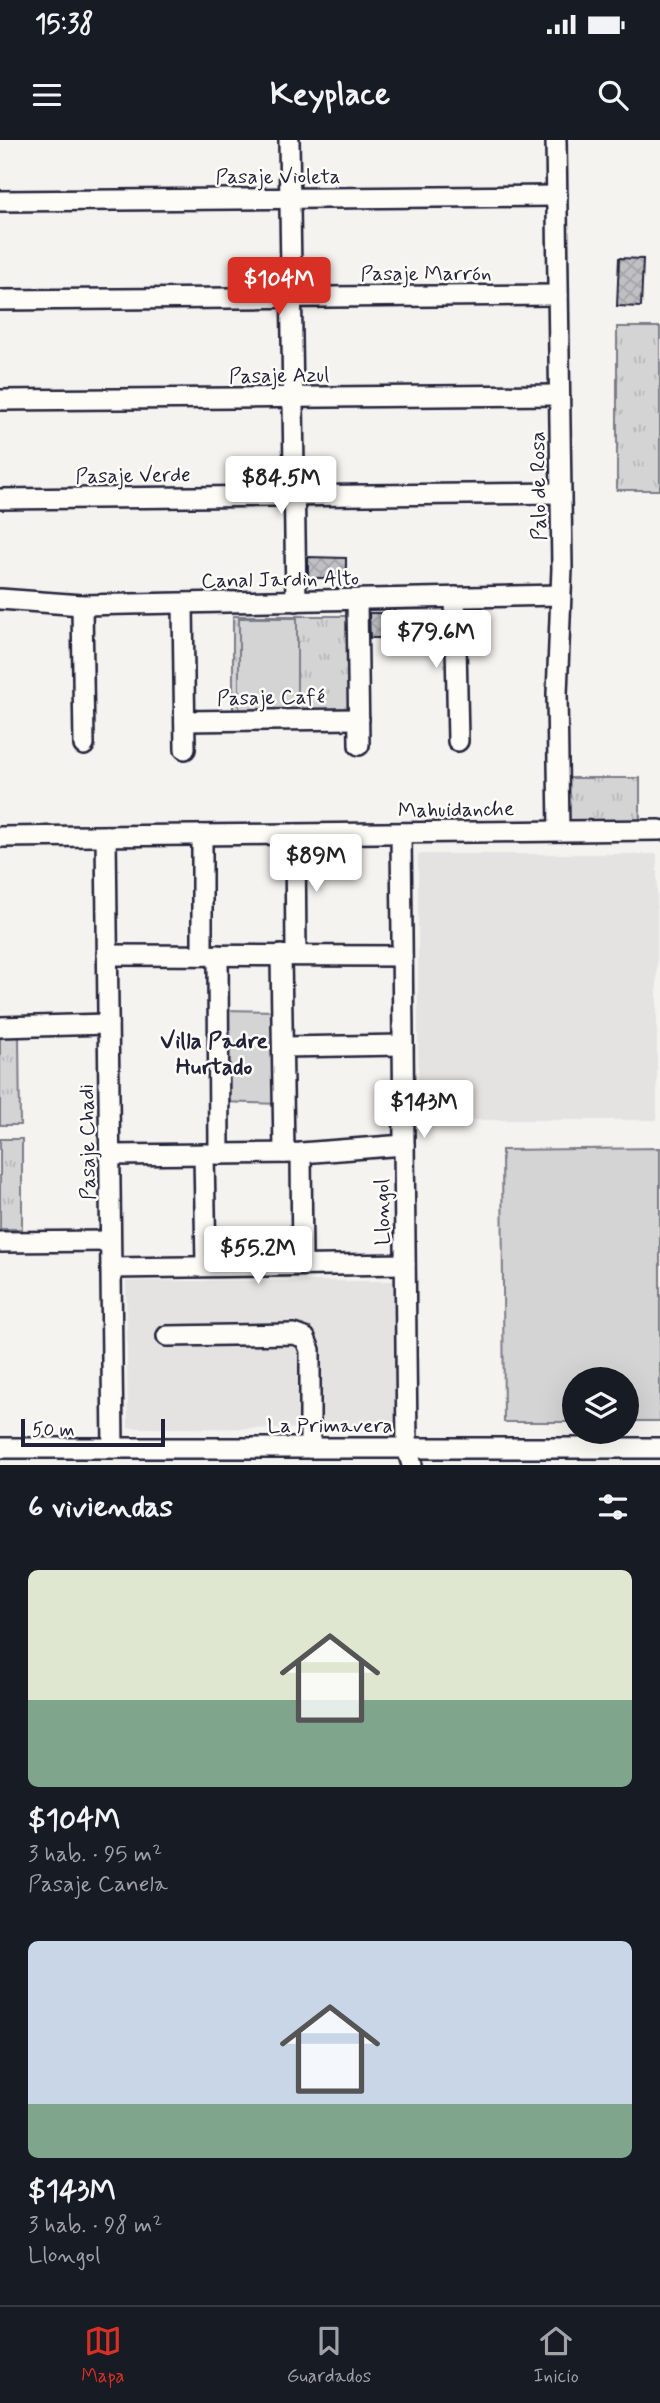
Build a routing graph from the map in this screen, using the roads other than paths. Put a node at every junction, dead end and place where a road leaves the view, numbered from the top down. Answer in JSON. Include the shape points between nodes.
{"nodes":[{"id":1,"x":289,"y":140,"type":"edge"},
{"id":2,"x":556,"y":140,"type":"edge"},
{"id":3,"x":557,"y":196,"type":"junction"},
{"id":4,"x":290,"y":198,"type":"junction"},
{"id":5,"x":0,"y":201,"type":"edge"},
{"id":6,"x":558,"y":295,"type":"junction"},
{"id":7,"x":291,"y":297,"type":"junction"},
{"id":8,"x":0,"y":300,"type":"edge"},
{"id":9,"x":559,"y":395,"type":"junction"},
{"id":10,"x":293,"y":398,"type":"junction"},
{"id":11,"x":0,"y":400,"type":"edge"},
{"id":12,"x":561,"y":493,"type":"junction"},
{"id":13,"x":295,"y":496,"type":"junction"},
{"id":14,"x":0,"y":499,"type":"edge"},
{"id":15,"x":561,"y":595,"type":"junction"},
{"id":16,"x":454,"y":597,"type":"junction"},
{"id":17,"x":0,"y":599,"type":"edge"},
{"id":18,"x":357,"y":600,"type":"junction"},
{"id":19,"x":296,"y":601,"type":"junction"},
{"id":20,"x":183,"y":604,"type":"junction"},
{"id":21,"x":82,"y":605,"type":"junction"},
{"id":22,"x":359,"y":719,"type":"junction"},
{"id":23,"x":185,"y":721,"type":"junction"},
{"id":24,"x":458,"y":741,"type":"dead end"},
{"id":25,"x":84,"y":744,"type":"dead end"},
{"id":26,"x":359,"y":745,"type":"dead end"},
{"id":27,"x":185,"y":749,"type":"dead end"},
{"id":28,"x":660,"y":830,"type":"edge"},
{"id":29,"x":559,"y":831,"type":"junction"},
{"id":30,"x":401,"y":832,"type":"junction"},
{"id":31,"x":295,"y":834,"type":"junction"},
{"id":32,"x":202,"y":835,"type":"junction"},
{"id":33,"x":106,"y":836,"type":"junction"},
{"id":34,"x":0,"y":837,"type":"edge"},
{"id":35,"x":107,"y":955,"type":"junction"},
{"id":36,"x":210,"y":955,"type":"junction"},
{"id":37,"x":289,"y":955,"type":"junction"},
{"id":38,"x":402,"y":956,"type":"junction"},
{"id":39,"x":108,"y":1024,"type":"junction"},
{"id":40,"x":0,"y":1027,"type":"edge"},
{"id":41,"x":403,"y":1045,"type":"junction"},
{"id":42,"x":282,"y":1047,"type":"junction"},
{"id":43,"x":404,"y":1145,"type":"junction"},
{"id":44,"x":293,"y":1153,"type":"junction"},
{"id":45,"x":212,"y":1154,"type":"junction"},
{"id":46,"x":110,"y":1155,"type":"junction"},
{"id":47,"x":110,"y":1241,"type":"junction"},
{"id":48,"x":0,"y":1242,"type":"edge"},
{"id":49,"x":405,"y":1264,"type":"junction"},
{"id":50,"x":302,"y":1265,"type":"junction"},
{"id":51,"x":206,"y":1266,"type":"junction"},
{"id":52,"x":111,"y":1268,"type":"junction"},
{"id":53,"x":167,"y":1336,"type":"dead end"},
{"id":54,"x":0,"y":1448,"type":"edge"},
{"id":55,"x":113,"y":1448,"type":"junction"},
{"id":56,"x":310,"y":1448,"type":"junction"},
{"id":57,"x":660,"y":1448,"type":"edge"},
{"id":58,"x":410,"y":1456,"type":"edge"}],
"edges":[{"from":1,"to":4,"type":"street"},
{"from":2,"to":3,"type":"street","name":"Palo de Rosa"},
{"from":3,"to":4,"type":"street","name":"Pasaje Violeta"},
{"from":3,"to":6,"type":"street","name":"Palo de Rosa"},
{"from":4,"to":5,"type":"street","name":"Pasaje Violeta"},
{"from":4,"to":7,"type":"street"},
{"from":6,"to":7,"type":"street","name":"Pasaje Marrón"},
{"from":6,"to":9,"type":"street","name":"Palo de Rosa"},
{"from":7,"to":8,"type":"street","name":"Pasaje Marrón"},
{"from":7,"to":10,"type":"street"},
{"from":9,"to":10,"type":"street","name":"Pasaje Azul"},
{"from":9,"to":12,"type":"street","name":"Palo de Rosa"},
{"from":10,"to":11,"type":"street","name":"Pasaje Azul"},
{"from":10,"to":13,"type":"street"},
{"from":12,"to":13,"type":"street","name":"Pasaje Verde"},
{"from":12,"to":15,"type":"street","name":"Palo de Rosa"},
{"from":13,"to":14,"type":"street","name":"Pasaje Verde"},
{"from":13,"to":19,"type":"street"},
{"from":15,"to":16,"type":"street","name":"Canal Jardin Alto"},
{"from":15,"to":29,"type":"street","name":"Palo de Rosa"},
{"from":16,"to":18,"type":"street","name":"Canal Jardin Alto"},
{"from":16,"to":24,"type":"street"},
{"from":17,"to":21,"type":"street","name":"Canal Jardin Alto"},
{"from":18,"to":19,"type":"street","name":"Canal Jardin Alto"},
{"from":18,"to":22,"type":"street"},
{"from":19,"to":20,"type":"street","name":"Canal Jardin Alto"},
{"from":20,"to":21,"type":"street","name":"Canal Jardin Alto"},
{"from":20,"to":23,"type":"street"},
{"from":21,"to":25,"type":"street"},
{"from":22,"to":23,"type":"street","name":"Pasaje Café"},
{"from":22,"to":26,"type":"street"},
{"from":23,"to":27,"type":"street"},
{"from":28,"to":29,"type":"street","name":"Mahuidanche"},
{"from":29,"to":30,"type":"street","name":"Mahuidanche"},
{"from":30,"to":31,"type":"street","name":"Mahuidanche"},
{"from":30,"to":38,"type":"street","name":"Llongol"},
{"from":31,"to":32,"type":"street","name":"Mahuidanche"},
{"from":31,"to":37,"type":"street"},
{"from":32,"to":33,"type":"street","name":"Mahuidanche"},
{"from":32,"to":36,"type":"street"},
{"from":33,"to":34,"type":"street","name":"Mahuidanche"},
{"from":33,"to":35,"type":"street","name":"Pasaje Chadi"},
{"from":35,"to":36,"type":"street"},
{"from":35,"to":39,"type":"street","name":"Pasaje Chadi"},
{"from":36,"to":37,"type":"street"},
{"from":36,"to":45,"type":"street"},
{"from":37,"to":38,"type":"street"},
{"from":37,"to":42,"type":"street"},
{"from":38,"to":41,"type":"street","name":"Llongol"},
{"from":39,"to":40,"type":"street"},
{"from":39,"to":46,"type":"street","name":"Pasaje Chadi"},
{"from":41,"to":42,"type":"street"},
{"from":41,"to":43,"type":"street","name":"Llongol"},
{"from":42,"to":44,"type":"street"},
{"from":43,"to":44,"type":"street"},
{"from":43,"to":49,"type":"street","name":"Llongol"},
{"from":44,"to":45,"type":"street"},
{"from":44,"to":50,"type":"street"},
{"from":45,"to":46,"type":"street"},
{"from":45,"to":51,"type":"street"},
{"from":46,"to":47,"type":"street","name":"Pasaje Chadi"},
{"from":47,"to":48,"type":"street"},
{"from":47,"to":52,"type":"street","name":"Pasaje Chadi"},
{"from":49,"to":50,"type":"street"},
{"from":49,"to":58,"type":"street","name":"Llongol"},
{"from":50,"to":51,"type":"street"},
{"from":51,"to":52,"type":"street"},
{"from":52,"to":55,"type":"street","name":"Pasaje Chadi"},
{"from":53,"to":56,"type":"street","via":[[295,1334],[305,1338],[310,1350]]},
{"from":54,"to":55,"type":"street","name":"La Primavera"},
{"from":55,"to":56,"type":"street","name":"La Primavera"},
{"from":56,"to":58,"type":"street","name":"La Primavera"},
{"from":57,"to":58,"type":"street","name":"La Primavera"}]}
